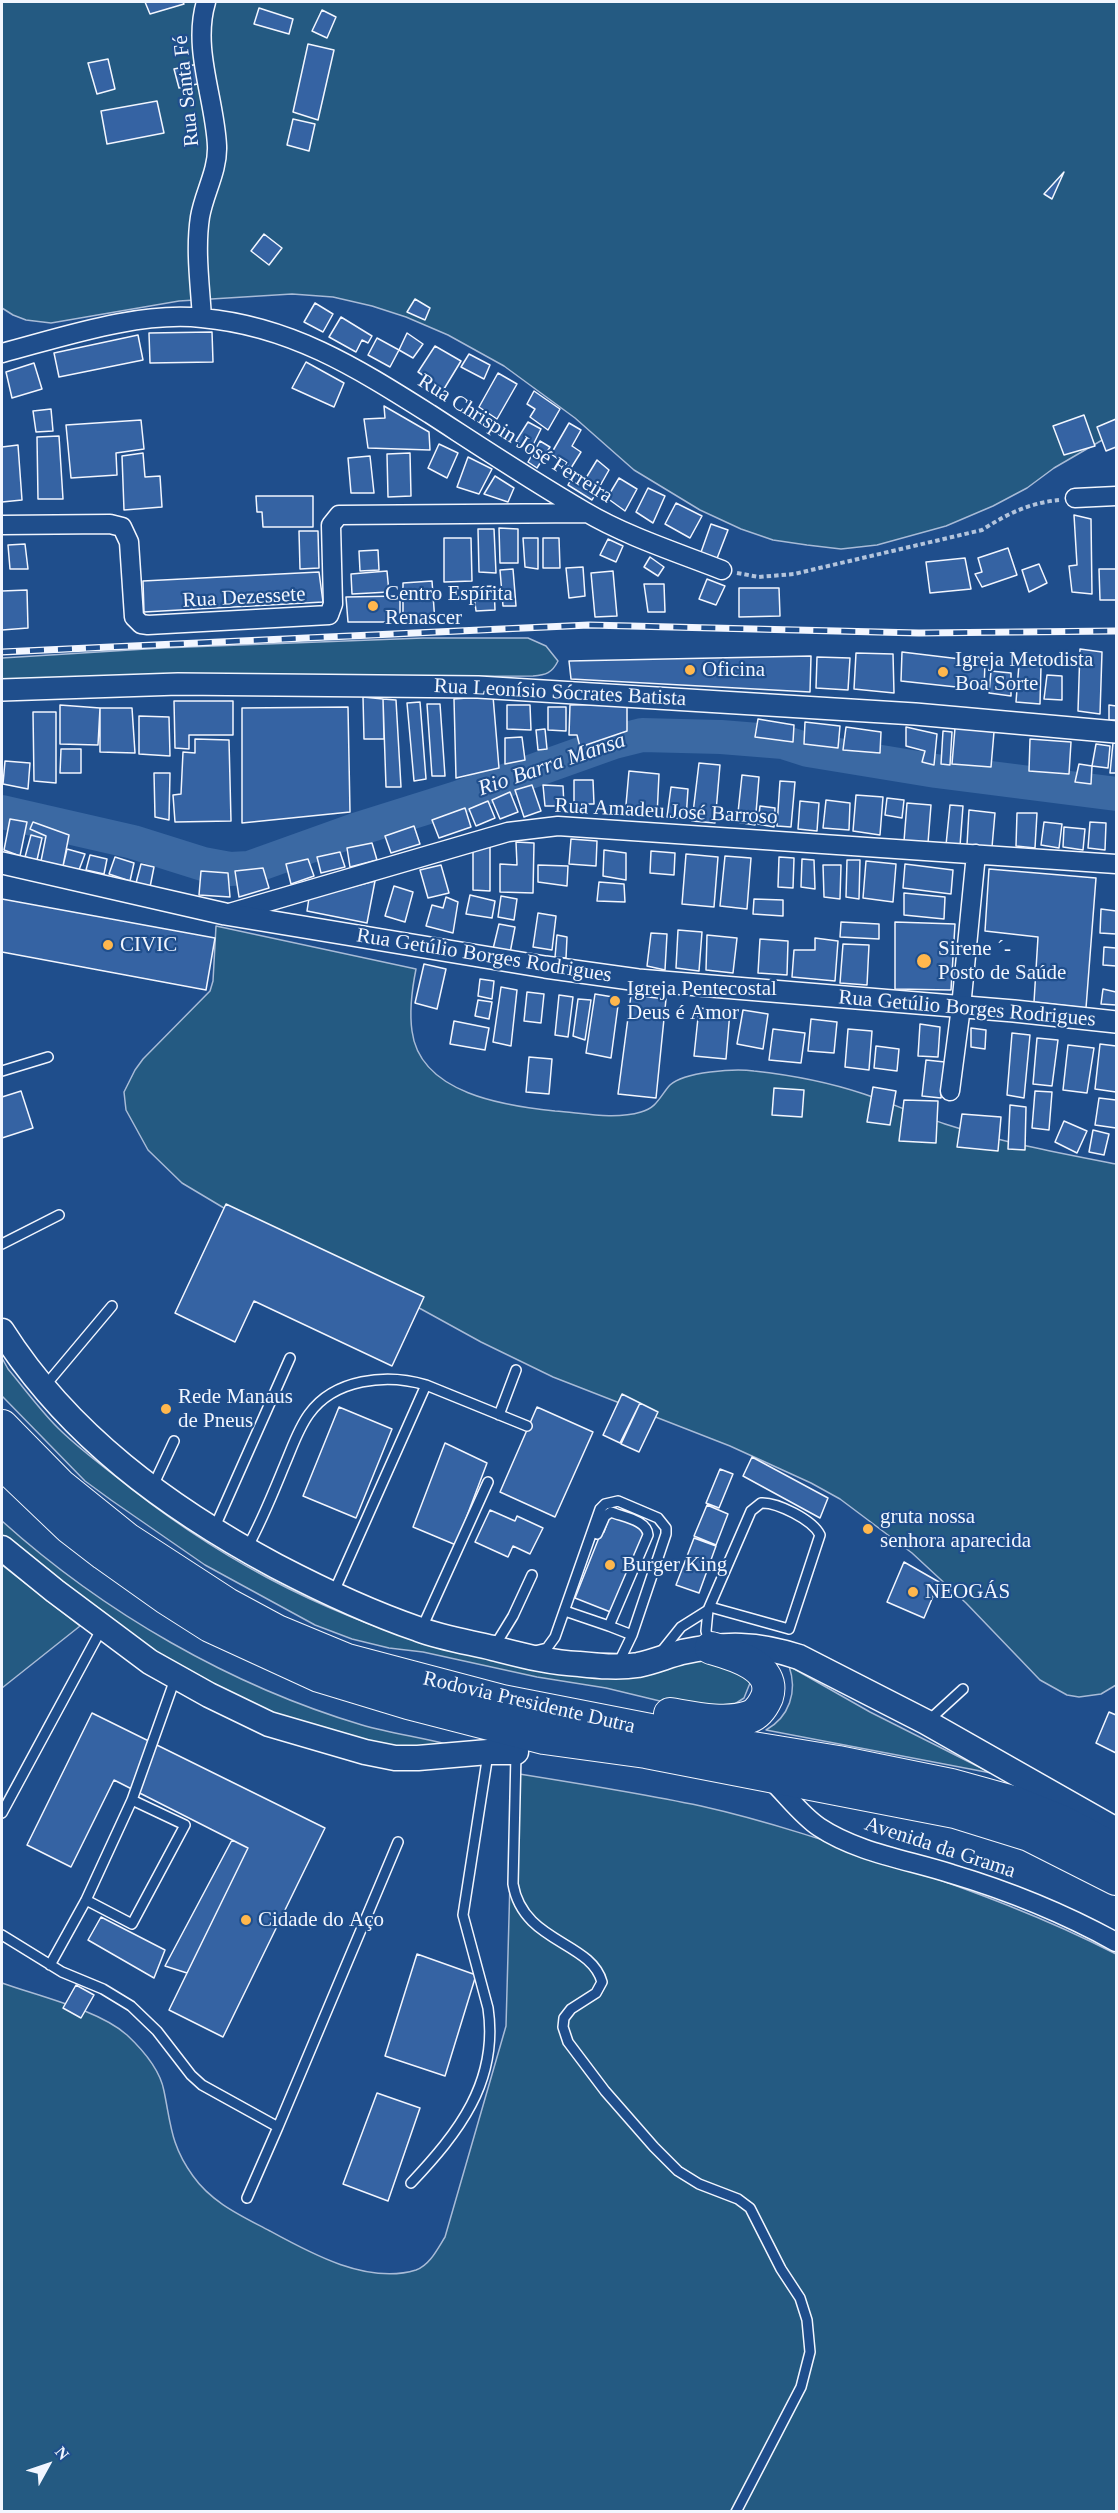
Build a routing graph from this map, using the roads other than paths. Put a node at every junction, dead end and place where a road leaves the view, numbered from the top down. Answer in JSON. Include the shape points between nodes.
{"nodes":[{"id":1,"x":206,"y":2,"type":"edge"},
{"id":2,"x":202,"y":318,"type":"junction"},
{"id":3,"x":2,"y":353,"type":"edge"},
{"id":4,"x":539,"y":483,"type":"junction"},
{"id":5,"x":1116,"y":496,"type":"edge"},
{"id":6,"x":1075,"y":498,"type":"road end"},
{"id":7,"x":530,"y":513,"type":"junction"},
{"id":8,"x":586,"y":513,"type":"junction"},
{"id":9,"x":2,"y":525,"type":"edge"},
{"id":10,"x":722,"y":570,"type":"road end"},
{"id":11,"x":2,"y":690,"type":"edge"},
{"id":12,"x":1116,"y":732,"type":"edge"},
{"id":13,"x":976,"y":854,"type":"junction"},
{"id":14,"x":2,"y":863,"type":"edge"},
{"id":15,"x":1116,"y":864,"type":"edge"},
{"id":16,"x":225,"y":914,"type":"junction"},
{"id":17,"x":961,"y":1007,"type":"junction"},
{"id":18,"x":1116,"y":1022,"type":"edge"},
{"id":19,"x":48,"y":1057,"type":"dead end"},
{"id":20,"x":2,"y":1071,"type":"edge"},
{"id":21,"x":950,"y":1091,"type":"dead end"},
{"id":22,"x":59,"y":1215,"type":"dead end"},
{"id":23,"x":2,"y":1244,"type":"edge"},
{"id":24,"x":112,"y":1306,"type":"dead end"},
{"id":25,"x":2,"y":1330,"type":"edge"},
{"id":26,"x":290,"y":1358,"type":"dead end"},
{"id":27,"x":516,"y":1370,"type":"dead end"},
{"id":28,"x":426,"y":1385,"type":"junction"},
{"id":29,"x":43,"y":1388,"type":"junction"},
{"id":30,"x":499,"y":1415,"type":"junction"},
{"id":31,"x":2,"y":1416,"type":"edge"},
{"id":32,"x":2,"y":1426,"type":"edge"},
{"id":33,"x":526,"y":1426,"type":"dead end"},
{"id":34,"x":174,"y":1441,"type":"dead end"},
{"id":35,"x":2,"y":1463,"type":"edge"},
{"id":36,"x":2,"y":1482,"type":"edge"},
{"id":37,"x":488,"y":1482,"type":"dead end"},
{"id":38,"x":152,"y":1488,"type":"junction"},
{"id":39,"x":213,"y":1532,"type":"junction"},
{"id":40,"x":2,"y":1548,"type":"edge"},
{"id":41,"x":246,"y":1551,"type":"junction"},
{"id":42,"x":578,"y":1569,"type":"junction"},
{"id":43,"x":532,"y":1575,"type":"dead end"},
{"id":44,"x":332,"y":1595,"type":"junction"},
{"id":45,"x":166,"y":1598,"type":"junction"},
{"id":46,"x":709,"y":1609,"type":"junction"},
{"id":47,"x":565,"y":1611,"type":"junction"},
{"id":48,"x":609,"y":1626,"type":"junction"},
{"id":49,"x":102,"y":1628,"type":"junction"},
{"id":50,"x":421,"y":1630,"type":"junction"},
{"id":51,"x":632,"y":1635,"type":"junction"},
{"id":52,"x":794,"y":1643,"type":"junction"},
{"id":53,"x":493,"y":1648,"type":"junction"},
{"id":54,"x":711,"y":1648,"type":"junction"},
{"id":55,"x":516,"y":1654,"type":"junction"},
{"id":56,"x":656,"y":1659,"type":"junction"},
{"id":57,"x":617,"y":1667,"type":"junction"},
{"id":58,"x":176,"y":1677,"type":"junction"},
{"id":59,"x":963,"y":1689,"type":"dead end"},
{"id":60,"x":926,"y":1722,"type":"junction"},
{"id":61,"x":502,"y":1752,"type":"junction"},
{"id":62,"x":646,"y":1752,"type":"junction"},
{"id":63,"x":766,"y":1774,"type":"junction"},
{"id":64,"x":132,"y":1800,"type":"junction"},
{"id":65,"x":2,"y":1813,"type":"edge"},
{"id":66,"x":1116,"y":1830,"type":"edge"},
{"id":67,"x":398,"y":1842,"type":"dead end"},
{"id":68,"x":1116,"y":1850,"type":"edge"},
{"id":69,"x":1116,"y":1879,"type":"edge"},
{"id":70,"x":86,"y":1900,"type":"junction"},
{"id":71,"x":2,"y":1935,"type":"edge"},
{"id":72,"x":1116,"y":1942,"type":"edge"},
{"id":73,"x":50,"y":1965,"type":"junction"},
{"id":74,"x":278,"y":2127,"type":"junction"},
{"id":75,"x":411,"y":2183,"type":"dead end"},
{"id":76,"x":247,"y":2198,"type":"dead end"},
{"id":77,"x":735,"y":2511,"type":"edge"}],
"edges":[{"from":1,"to":2,"type":"street","name":"Rua Santa Fé","via":[[201,33],[217,147],[197,240]]},
{"from":2,"to":3,"type":"street","name":"Rua Chrispin José Ferreira","via":[[125,323]]},
{"from":2,"to":4,"type":"street","name":"Rua Chrispin José Ferreira","via":[[257,328],[328,353]]},
{"from":4,"to":7,"type":"street"},
{"from":4,"to":8,"type":"street","name":"Rua Chrispin José Ferreira"},
{"from":5,"to":6,"type":"street"},
{"from":7,"to":8,"type":"street","name":"Rua Dezessete"},
{"from":7,"to":9,"type":"street","name":"Rua Dezessete","via":[[339,515],[331,525],[333,604],[329,615],[148,625],[134,617],[129,542],[122,527]]},
{"from":8,"to":10,"type":"street","name":"Rua Chrispin José Ferreira"},
{"from":11,"to":12,"type":"street","name":"Rua Leonísio Sócrates Batista","via":[[178,684],[478,687],[915,714]]},
{"from":13,"to":15,"type":"street","name":"Rua Amadeu José Barroso"},
{"from":13,"to":16,"type":"street","name":"Rua Amadeu José Barroso","via":[[558,826],[508,832]]},
{"from":13,"to":17,"type":"street"},
{"from":14,"to":16,"type":"street","name":"Rua Getúlio Borges Rodrigues"},
{"from":16,"to":17,"type":"street","name":"Rua Getúlio Borges Rodrigues","via":[[638,980]]},
{"from":17,"to":18,"type":"street","name":"Rua Getúlio Borges Rodrigues"},
{"from":17,"to":21,"type":"street"},
{"from":19,"to":20,"type":"lane"},
{"from":22,"to":23,"type":"lane"},
{"from":24,"to":29,"type":"lane"},
{"from":25,"to":29,"type":"main road"},
{"from":26,"to":39,"type":"lane"},
{"from":27,"to":30,"type":"lane"},
{"from":28,"to":30,"type":"lane"},
{"from":28,"to":41,"type":"lane","via":[[373,1380],[340,1389],[320,1402],[301,1427]]},
{"from":28,"to":44,"type":"lane"},
{"from":29,"to":38,"type":"main road","via":[[92,1440]]},
{"from":30,"to":33,"type":"lane"},
{"from":31,"to":54,"type":"highway","via":[[120,1515],[192,1565],[264,1610],[343,1644],[466,1679],[580,1700],[691,1718],[731,1720],[753,1715],[764,1706],[768,1693],[765,1677],[747,1660]]},
{"from":32,"to":68,"type":"highway","name":"Rodovia Presidente Dutra","via":[[60,1485],[136,1545],[247,1615],[347,1660],[502,1701],[951,1785],[1016,1803]]},
{"from":34,"to":38,"type":"lane"},
{"from":35,"to":45,"type":"highway","name":"Rodovia Presidente Dutra","via":[[69,1527]]},
{"from":36,"to":45,"type":"highway","via":[[79,1551]]},
{"from":37,"to":50,"type":"lane"},
{"from":38,"to":39,"type":"main road"},
{"from":39,"to":41,"type":"main road"},
{"from":40,"to":49,"type":"main road"},
{"from":41,"to":44,"type":"main road"},
{"from":42,"to":47,"type":"lane"},
{"from":42,"to":48,"type":"lane","via":[[609,1512],[646,1527],[648,1535]]},
{"from":42,"to":51,"type":"lane","via":[[605,1504],[618,1501],[663,1523],[666,1534]]},
{"from":43,"to":53,"type":"lane"},
{"from":44,"to":50,"type":"main road"},
{"from":45,"to":62,"type":"highway","name":"Rodovia Presidente Dutra","via":[[210,1626],[319,1676],[544,1738]]},
{"from":46,"to":52,"type":"lane"},
{"from":46,"to":52,"type":"lane","via":[[751,1511],[761,1503],[770,1503],[806,1519],[820,1535]]},
{"from":46,"to":54,"type":"lane","via":[[706,1631]]},
{"from":46,"to":56,"type":"lane","via":[[681,1627]]},
{"from":47,"to":48,"type":"lane"},
{"from":47,"to":55,"type":"lane","via":[[547,1648]]},
{"from":48,"to":51,"type":"lane"},
{"from":49,"to":58,"type":"main road"},
{"from":49,"to":65,"type":"lane"},
{"from":50,"to":53,"type":"main road"},
{"from":51,"to":57,"type":"lane"},
{"from":52,"to":54,"type":"main road"},
{"from":52,"to":60,"type":"main road"},
{"from":53,"to":55,"type":"main road"},
{"from":54,"to":56,"type":"main road"},
{"from":55,"to":57,"type":"main road"},
{"from":56,"to":57,"type":"main road"},
{"from":58,"to":61,"type":"main road","via":[[269,1724],[365,1752],[395,1758]]},
{"from":58,"to":64,"type":"lane"},
{"from":59,"to":60,"type":"lane"},
{"from":60,"to":66,"type":"main road"},
{"from":61,"to":62,"type":"highway","via":[[530,1750],[608,1761]]},
{"from":61,"to":75,"type":"lane","via":[[463,1915],[488,2008],[489,2047],[469,2112]]},
{"from":61,"to":77,"type":"lane","via":[[516,1900],[536,1926],[592,1964],[602,1982],[596,1993],[564,2018],[568,2042],[605,2091],[678,2171],[750,2208],[800,2298],[807,2320],[810,2352],[801,2387]]},
{"from":62,"to":63,"type":"highway","name":"Rodovia Presidente Dutra"},
{"from":63,"to":69,"type":"highway","name":"Rodovia Presidente Dutra","via":[[955,1812],[1029,1835]]},
{"from":63,"to":72,"type":"street","name":"Avenida da Grama","via":[[818,1826],[836,1836],[994,1888]]},
{"from":64,"to":70,"type":"lane"},
{"from":64,"to":70,"type":"lane","via":[[185,1825],[132,1924]]},
{"from":67,"to":74,"type":"lane"},
{"from":70,"to":73,"type":"lane"},
{"from":71,"to":73,"type":"lane"},
{"from":73,"to":74,"type":"lane","via":[[131,2006],[202,2085]]},
{"from":74,"to":76,"type":"lane"}]}
